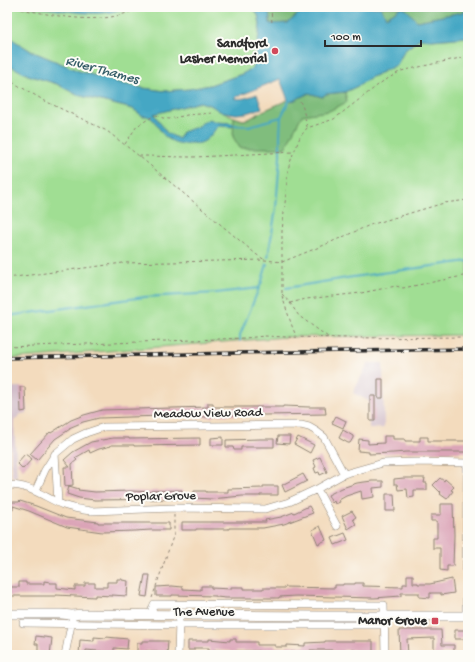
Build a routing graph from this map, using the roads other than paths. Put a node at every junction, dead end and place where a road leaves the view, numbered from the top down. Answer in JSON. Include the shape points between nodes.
{"nodes":[{"id":1,"x":55,"y":454,"type":"junction"},
{"id":2,"x":468,"y":463,"type":"edge"},
{"id":3,"x":344,"y":474,"type":"junction"},
{"id":4,"x":7,"y":485,"type":"edge"},
{"id":5,"x":318,"y":489,"type":"junction"},
{"id":6,"x":36,"y":490,"type":"junction"},
{"id":7,"x":58,"y":502,"type":"junction"},
{"id":8,"x":336,"y":526,"type":"dead end"},
{"id":9,"x":7,"y":614,"type":"edge"},
{"id":10,"x":150,"y":615,"type":"junction"},
{"id":11,"x":179,"y":616,"type":"junction"},
{"id":12,"x":385,"y":616,"type":"junction"},
{"id":13,"x":467,"y":616,"type":"edge"},
{"id":14,"x":72,"y":620,"type":"junction"},
{"id":15,"x":23,"y":623,"type":"dead end"},
{"id":16,"x":179,"y":625,"type":"junction"},
{"id":17,"x":385,"y":626,"type":"junction"},
{"id":18,"x":65,"y":655,"type":"edge"},
{"id":19,"x":178,"y":655,"type":"edge"},
{"id":20,"x":385,"y":655,"type":"edge"}],
"edges":[{"from":1,"to":3,"type":"street","name":"Meadow View Road","via":[[73,439],[104,427],[301,425],[324,437]]},
{"from":1,"to":6,"type":"street","name":"Meadow View Road"},
{"from":1,"to":7,"type":"street"},
{"from":2,"to":3,"type":"street","name":"Poplar Grove","via":[[383,464]]},
{"from":2,"to":13,"type":"street"},
{"from":3,"to":5,"type":"street","name":"Poplar Grove"},
{"from":4,"to":6,"type":"street","name":"Poplar Grove","via":[[20,485]]},
{"from":5,"to":7,"type":"street","name":"Poplar Grove","via":[[265,509],[174,508],[91,511]]},
{"from":5,"to":8,"type":"street"},
{"from":6,"to":7,"type":"street","name":"Poplar Grove"},
{"from":9,"to":14,"type":"street","name":"The Avenue","via":[[61,614]]},
{"from":10,"to":11,"type":"street","name":"The Avenue"},
{"from":10,"to":12,"type":"street","name":"The Avenue","via":[[154,604],[162,604],[384,605]]},
{"from":10,"to":14,"type":"street","name":"The Avenue","via":[[82,614]]},
{"from":11,"to":12,"type":"street","name":"The Avenue"},
{"from":11,"to":16,"type":"street"},
{"from":12,"to":13,"type":"street","name":"The Avenue"},
{"from":12,"to":17,"type":"street"},
{"from":14,"to":15,"type":"street","name":"The Avenue"},
{"from":14,"to":16,"type":"street","name":"The Avenue"},
{"from":14,"to":18,"type":"street"},
{"from":16,"to":17,"type":"street","name":"The Avenue"},
{"from":16,"to":19,"type":"street"},
{"from":17,"to":20,"type":"street"}]}
